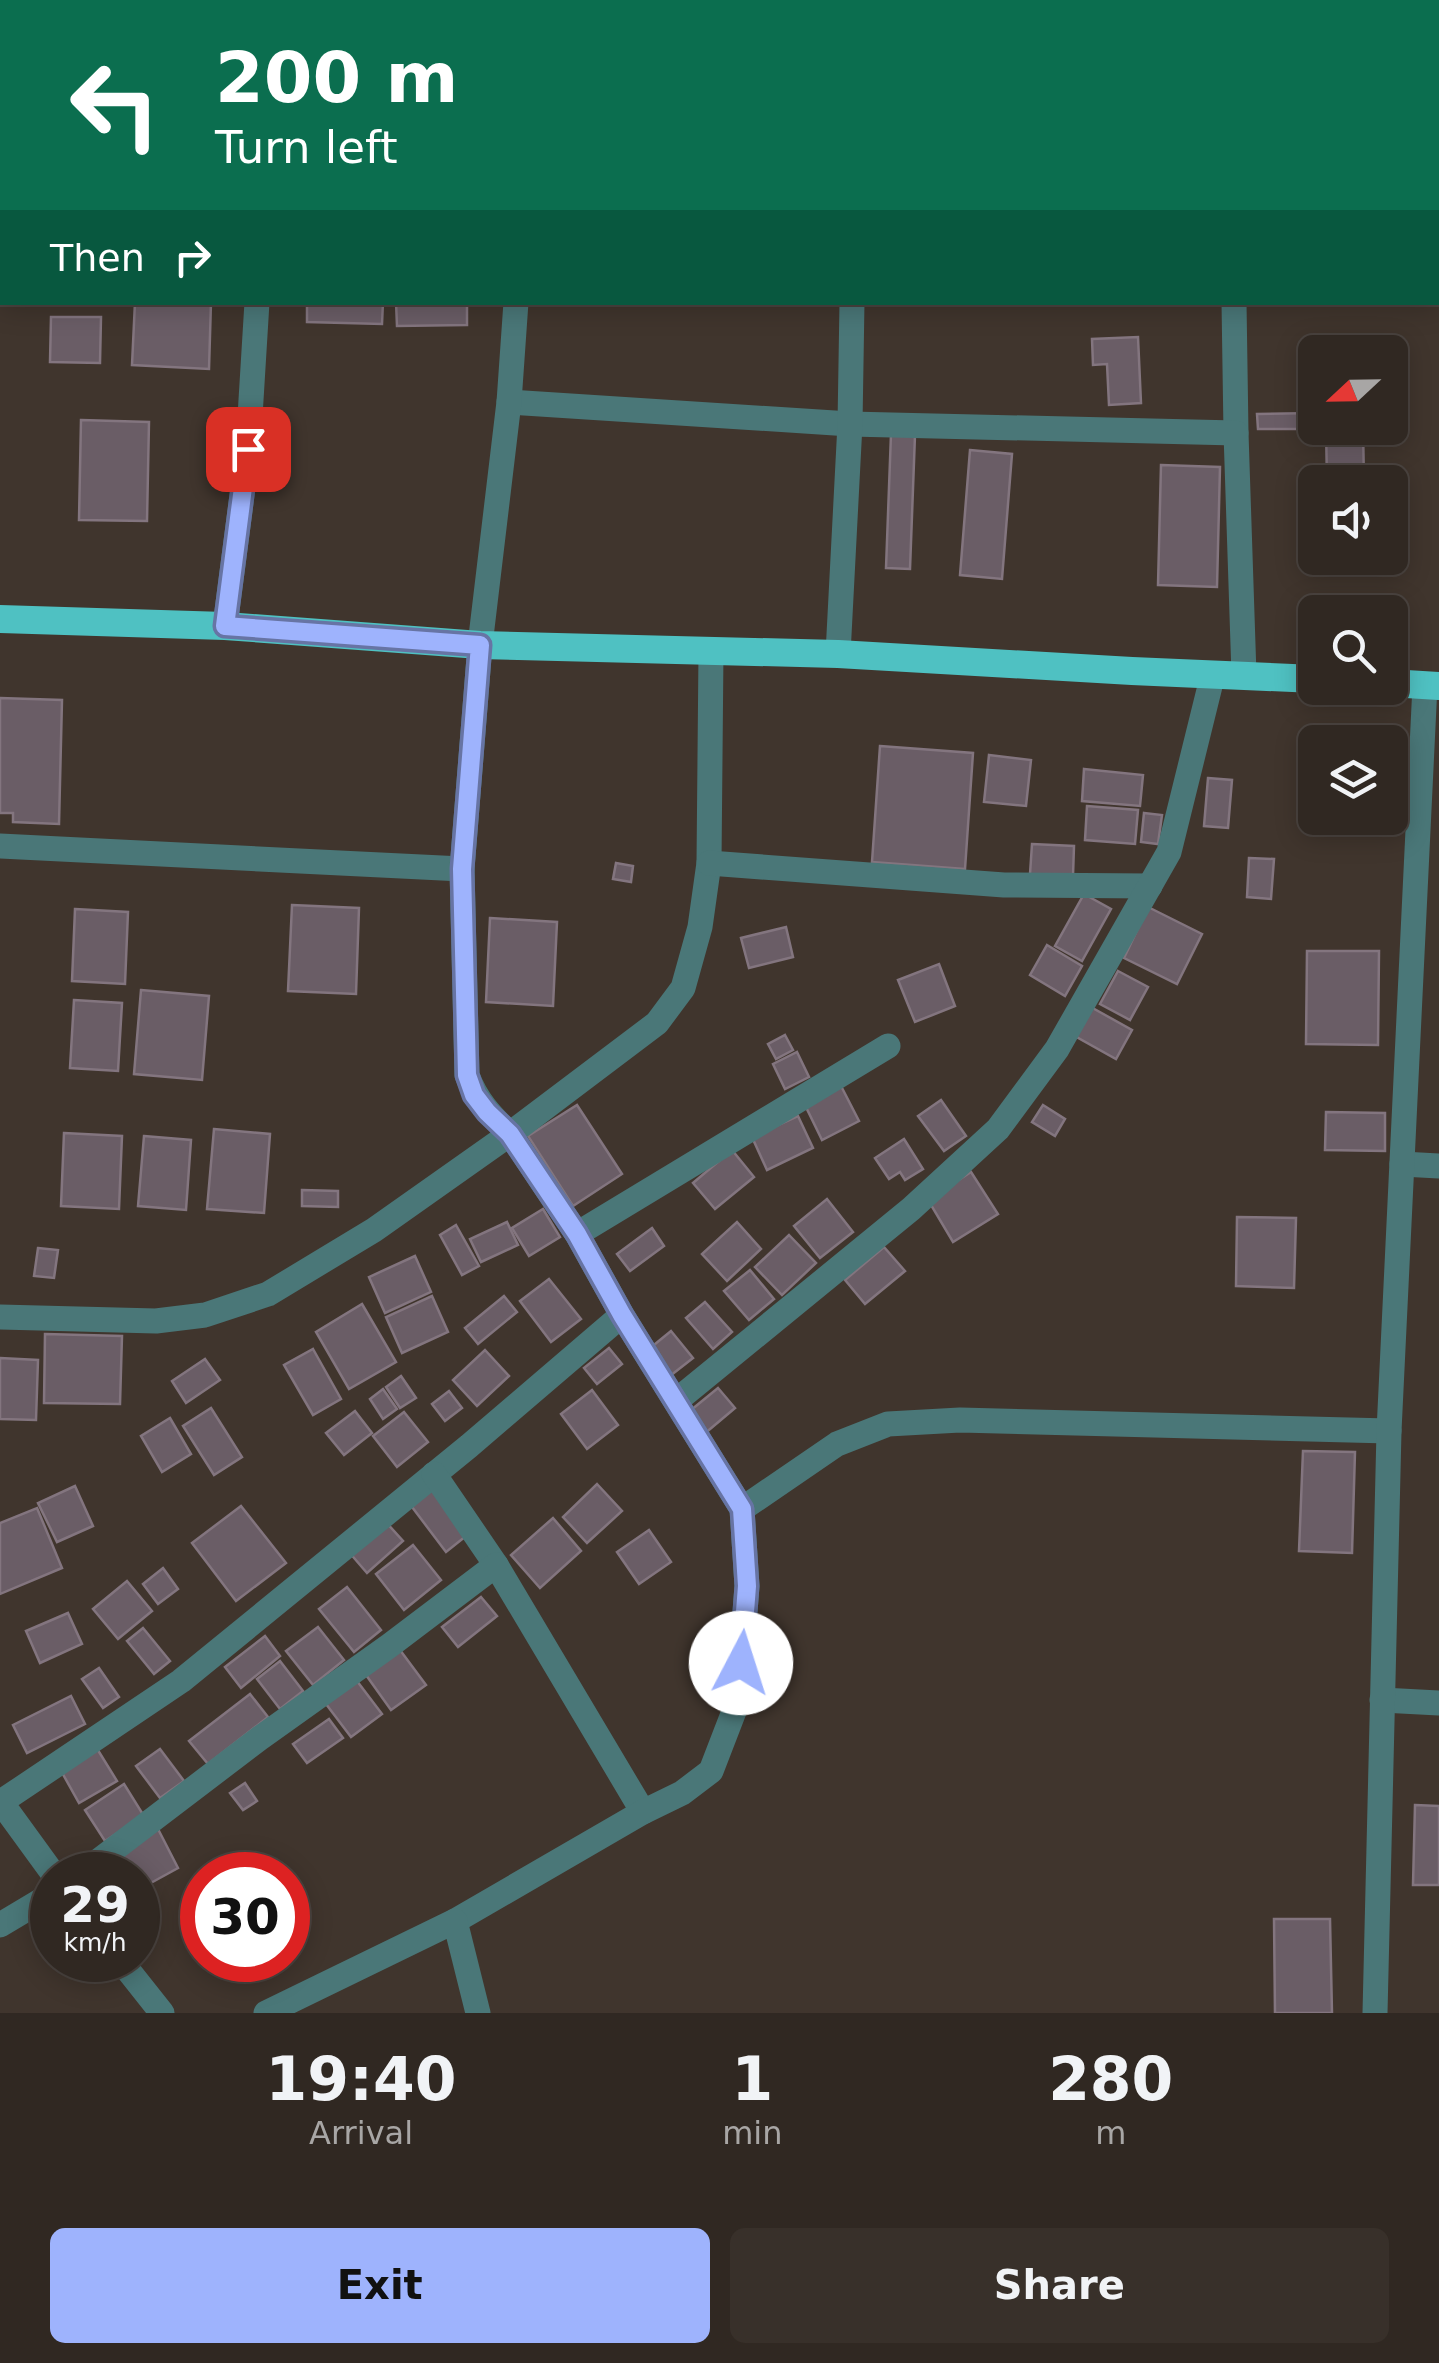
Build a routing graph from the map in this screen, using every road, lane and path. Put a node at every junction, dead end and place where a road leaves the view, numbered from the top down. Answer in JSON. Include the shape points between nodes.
{"nodes":[{"id":1,"x":257,"y":305,"type":"edge"},
{"id":2,"x":516,"y":305,"type":"edge"},
{"id":3,"x":852,"y":305,"type":"edge"},
{"id":4,"x":1234,"y":305,"type":"edge"},
{"id":5,"x":509,"y":402,"type":"junction"},
{"id":6,"x":850,"y":424,"type":"junction"},
{"id":7,"x":1236,"y":434,"type":"junction"},
{"id":8,"x":0,"y":619,"type":"edge"},
{"id":9,"x":225,"y":626,"type":"junction"},
{"id":10,"x":480,"y":645,"type":"junction"},
{"id":11,"x":711,"y":650,"type":"junction"},
{"id":12,"x":838,"y":654,"type":"junction"},
{"id":13,"x":1213,"y":674,"type":"junction"},
{"id":14,"x":1244,"y":675,"type":"junction"},
{"id":15,"x":1298,"y":678,"type":"edge"},
{"id":16,"x":1432,"y":686,"type":"edge"},
{"id":17,"x":0,"y":846,"type":"edge"},
{"id":18,"x":709,"y":863,"type":"junction"},
{"id":19,"x":462,"y":869,"type":"junction"},
{"id":20,"x":1150,"y":886,"type":"junction"},
{"id":21,"x":888,"y":1046,"type":"dead end"},
{"id":22,"x":510,"y":1134,"type":"junction"},
{"id":23,"x":1402,"y":1164,"type":"junction"},
{"id":24,"x":1439,"y":1166,"type":"edge"},
{"id":25,"x":577,"y":1234,"type":"junction"},
{"id":26,"x":622,"y":1315,"type":"junction"},
{"id":27,"x":0,"y":1317,"type":"edge"},
{"id":28,"x":676,"y":1401,"type":"junction"},
{"id":29,"x":1389,"y":1431,"type":"junction"},
{"id":30,"x":434,"y":1474,"type":"junction"},
{"id":31,"x":742,"y":1509,"type":"junction"},
{"id":32,"x":496,"y":1565,"type":"junction"},
{"id":33,"x":1382,"y":1700,"type":"junction"},
{"id":34,"x":1439,"y":1703,"type":"edge"},
{"id":35,"x":0,"y":1801,"type":"edge"},
{"id":36,"x":642,"y":1812,"type":"junction"},
{"id":37,"x":37,"y":1852,"type":"edge"},
{"id":38,"x":110,"y":1852,"type":"edge"},
{"id":39,"x":30,"y":1907,"type":"edge"},
{"id":40,"x":455,"y":1921,"type":"junction"},
{"id":41,"x":0,"y":1925,"type":"edge"},
{"id":42,"x":137,"y":1982,"type":"edge"},
{"id":43,"x":162,"y":2013,"type":"edge"},
{"id":44,"x":266,"y":2013,"type":"edge"},
{"id":45,"x":478,"y":2013,"type":"edge"},
{"id":46,"x":1375,"y":2013,"type":"edge"}],
"edges":[{"from":1,"to":9,"type":"street","via":[[248,449]]},
{"from":2,"to":5,"type":"street"},
{"from":3,"to":6,"type":"street"},
{"from":4,"to":7,"type":"street"},
{"from":5,"to":6,"type":"street"},
{"from":5,"to":10,"type":"street"},
{"from":6,"to":7,"type":"street"},
{"from":6,"to":12,"type":"street"},
{"from":7,"to":14,"type":"street"},
{"from":8,"to":9,"type":"highway"},
{"from":9,"to":10,"type":"highway"},
{"from":10,"to":11,"type":"highway"},
{"from":10,"to":19,"type":"street"},
{"from":11,"to":12,"type":"highway"},
{"from":11,"to":18,"type":"street"},
{"from":12,"to":13,"type":"highway"},
{"from":13,"to":14,"type":"highway"},
{"from":13,"to":20,"type":"street","via":[[1169,852]]},
{"from":14,"to":15,"type":"highway"},
{"from":16,"to":23,"type":"street"},
{"from":17,"to":19,"type":"street"},
{"from":18,"to":20,"type":"street","via":[[1004,885]]},
{"from":18,"to":22,"type":"street","via":[[683,988],[657,1024]]},
{"from":19,"to":22,"type":"street","via":[[467,1075],[474,1095]]},
{"from":20,"to":28,"type":"street","via":[[1057,1049],[998,1129],[912,1209]]},
{"from":21,"to":25,"type":"street"},
{"from":22,"to":25,"type":"street"},
{"from":22,"to":27,"type":"street","via":[[374,1230],[268,1294],[205,1316],[156,1321]]},
{"from":23,"to":24,"type":"street"},
{"from":23,"to":29,"type":"street"},
{"from":25,"to":26,"type":"street"},
{"from":26,"to":28,"type":"street"},
{"from":26,"to":30,"type":"street"},
{"from":28,"to":31,"type":"street"},
{"from":29,"to":31,"type":"street","via":[[960,1420],[888,1424],[837,1444]]},
{"from":29,"to":33,"type":"street"},
{"from":30,"to":32,"type":"street"},
{"from":30,"to":35,"type":"street","via":[[181,1681]]},
{"from":31,"to":36,"type":"street","via":[[747,1586],[738,1701],[710,1771]]},
{"from":32,"to":36,"type":"street"},
{"from":32,"to":38,"type":"street"},
{"from":33,"to":34,"type":"street"},
{"from":33,"to":46,"type":"street"},
{"from":35,"to":37,"type":"street"},
{"from":36,"to":40,"type":"street"},
{"from":39,"to":41,"type":"street"},
{"from":40,"to":44,"type":"street"},
{"from":40,"to":45,"type":"street"},
{"from":42,"to":43,"type":"street"}]}
